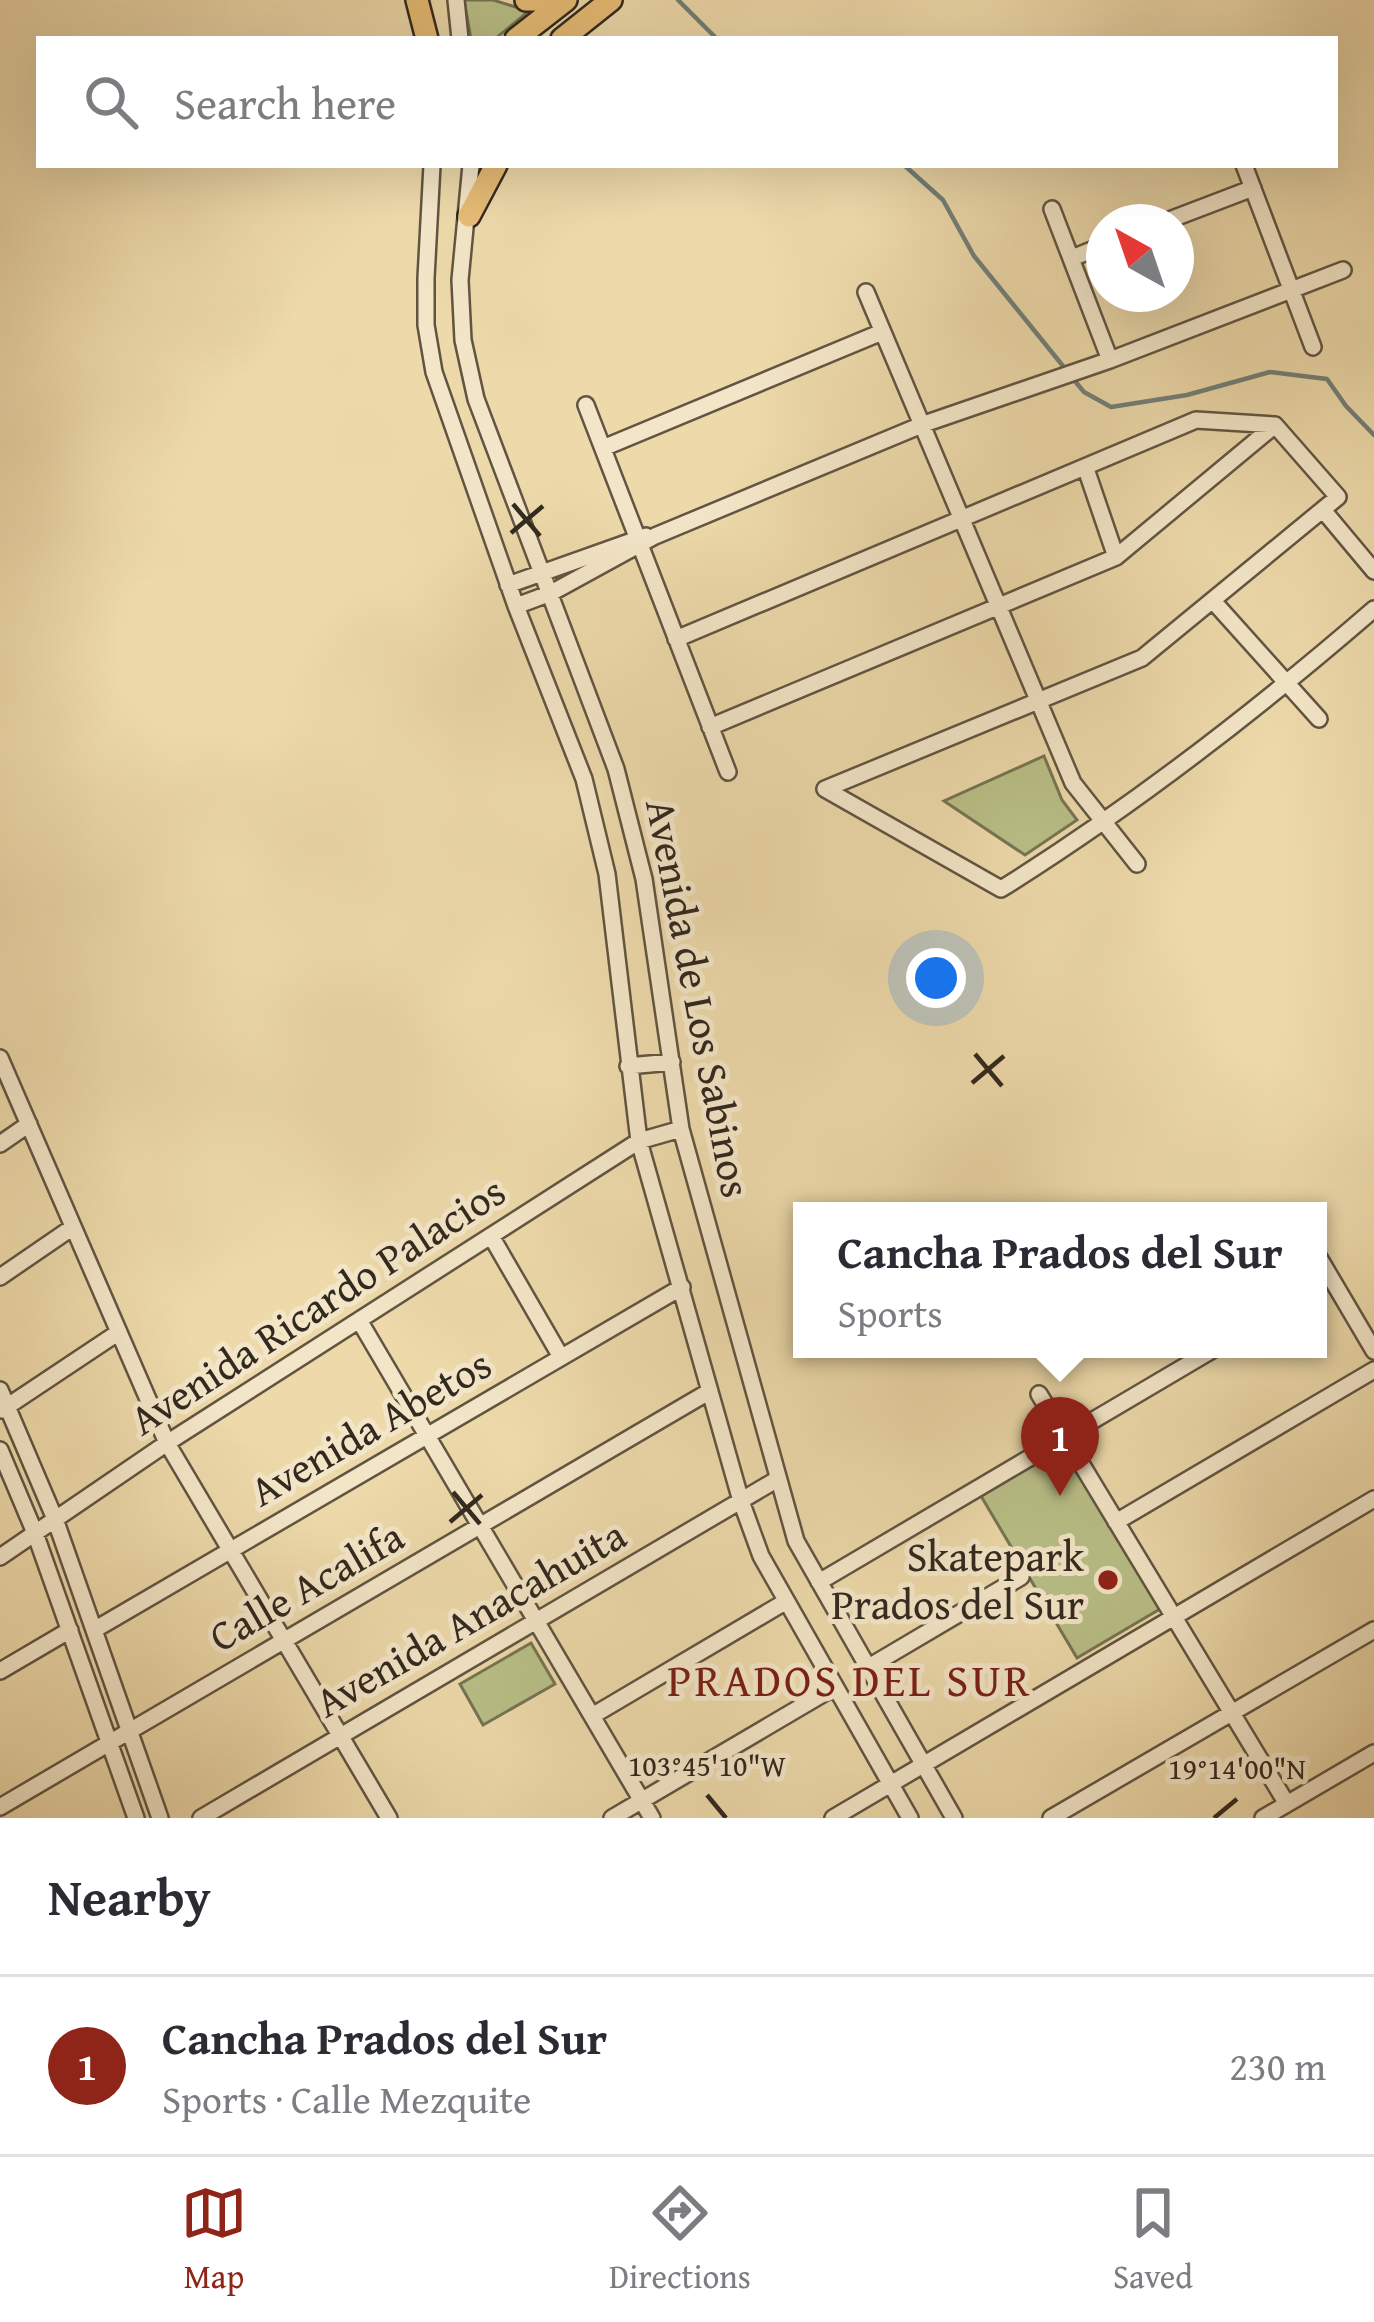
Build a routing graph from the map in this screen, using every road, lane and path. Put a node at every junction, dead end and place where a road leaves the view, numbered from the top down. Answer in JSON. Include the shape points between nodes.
{"nodes":[{"id":1,"x":417,"y":0,"type":"edge"},
{"id":2,"x":456,"y":0,"type":"edge"},
{"id":3,"x":526,"y":0,"type":"edge"},
{"id":4,"x":551,"y":0,"type":"edge"},
{"id":5,"x":566,"y":0,"type":"edge"},
{"id":6,"x":611,"y":0,"type":"edge"},
{"id":7,"x":577,"y":31,"type":"edge"},
{"id":8,"x":426,"y":36,"type":"edge"},
{"id":9,"x":460,"y":36,"type":"edge"},
{"id":10,"x":520,"y":36,"type":"edge"},
{"id":11,"x":432,"y":168,"type":"edge"},
{"id":12,"x":471,"y":168,"type":"edge"},
{"id":13,"x":494,"y":168,"type":"edge"},
{"id":14,"x":1245,"y":168,"type":"edge"},
{"id":15,"x":1252,"y":188,"type":"junction"},
{"id":16,"x":1052,"y":209,"type":"dead end"},
{"id":17,"x":1194,"y":210,"type":"edge"},
{"id":18,"x":469,"y":216,"type":"junction"},
{"id":19,"x":1086,"y":252,"type":"edge"},
{"id":20,"x":1072,"y":258,"type":"junction"},
{"id":21,"x":1342,"y":270,"type":"dead end"},
{"id":22,"x":866,"y":292,"type":"dead end"},
{"id":23,"x":1292,"y":292,"type":"junction"},
{"id":24,"x":882,"y":332,"type":"junction"},
{"id":25,"x":1313,"y":347,"type":"dead end"},
{"id":26,"x":1110,"y":360,"type":"junction"},
{"id":27,"x":586,"y":405,"type":"dead end"},
{"id":28,"x":924,"y":424,"type":"junction"},
{"id":29,"x":1274,"y":425,"type":"junction"},
{"id":30,"x":602,"y":448,"type":"junction"},
{"id":31,"x":1086,"y":469,"type":"junction"},
{"id":32,"x":1323,"y":510,"type":"junction"},
{"id":33,"x":964,"y":520,"type":"junction"},
{"id":34,"x":644,"y":539,"type":"junction"},
{"id":35,"x":1116,"y":556,"type":"junction"},
{"id":36,"x":1374,"y":571,"type":"edge"},
{"id":37,"x":542,"y":572,"type":"junction"},
{"id":38,"x":508,"y":585,"type":"junction"},
{"id":39,"x":551,"y":593,"type":"junction"},
{"id":40,"x":1214,"y":602,"type":"junction"},
{"id":41,"x":998,"y":605,"type":"junction"},
{"id":42,"x":516,"y":606,"type":"junction"},
{"id":43,"x":1374,"y":609,"type":"edge"},
{"id":44,"x":676,"y":639,"type":"junction"},
{"id":45,"x":1288,"y":684,"type":"junction"},
{"id":46,"x":1037,"y":703,"type":"junction"},
{"id":47,"x":1319,"y":719,"type":"dead end"},
{"id":48,"x":710,"y":727,"type":"junction"},
{"id":49,"x":728,"y":772,"type":"dead end"},
{"id":50,"x":1105,"y":824,"type":"junction"},
{"id":51,"x":1137,"y":864,"type":"dead end"},
{"id":52,"x":0,"y":1058,"type":"edge"},
{"id":53,"x":672,"y":1062,"type":"junction"},
{"id":54,"x":628,"y":1066,"type":"junction"},
{"id":55,"x":28,"y":1124,"type":"junction"},
{"id":56,"x":681,"y":1129,"type":"junction"},
{"id":57,"x":639,"y":1141,"type":"junction"},
{"id":58,"x":0,"y":1144,"type":"edge"},
{"id":59,"x":73,"y":1227,"type":"junction"},
{"id":60,"x":491,"y":1236,"type":"junction"},
{"id":61,"x":0,"y":1277,"type":"edge"},
{"id":62,"x":1327,"y":1286,"type":"edge"},
{"id":63,"x":682,"y":1287,"type":"junction"},
{"id":64,"x":359,"y":1320,"type":"junction"},
{"id":65,"x":118,"y":1332,"type":"junction"},
{"id":66,"x":1374,"y":1351,"type":"edge"},
{"id":67,"x":561,"y":1357,"type":"junction"},
{"id":68,"x":1199,"y":1358,"type":"edge"},
{"id":69,"x":1374,"y":1370,"type":"edge"},
{"id":70,"x":710,"y":1391,"type":"junction"},
{"id":71,"x":1039,"y":1394,"type":"dead end"},
{"id":72,"x":2,"y":1403,"type":"edge"},
{"id":73,"x":428,"y":1436,"type":"junction"},
{"id":74,"x":1065,"y":1437,"type":"junction"},
{"id":75,"x":167,"y":1443,"type":"junction"},
{"id":76,"x":0,"y":1450,"type":"edge"},
{"id":77,"x":776,"y":1480,"type":"junction"},
{"id":78,"x":1374,"y":1499,"type":"edge"},
{"id":79,"x":741,"y":1501,"type":"junction"},
{"id":80,"x":55,"y":1520,"type":"junction"},
{"id":81,"x":1116,"y":1522,"type":"junction"},
{"id":82,"x":480,"y":1526,"type":"junction"},
{"id":83,"x":35,"y":1533,"type":"junction"},
{"id":84,"x":230,"y":1550,"type":"junction"},
{"id":85,"x":0,"y":1557,"type":"edge"},
{"id":86,"x":1022,"y":1577,"type":"dead end"},
{"id":87,"x":819,"y":1582,"type":"junction"},
{"id":88,"x":785,"y":1602,"type":"junction"},
{"id":89,"x":1174,"y":1617,"type":"junction"},
{"id":90,"x":536,"y":1621,"type":"junction"},
{"id":91,"x":70,"y":1630,"type":"junction"},
{"id":92,"x":94,"y":1630,"type":"junction"},
{"id":93,"x":1374,"y":1630,"type":"edge"},
{"id":94,"x":284,"y":1641,"type":"junction"},
{"id":95,"x":867,"y":1668,"type":"junction"},
{"id":96,"x":0,"y":1671,"type":"edge"},
{"id":97,"x":832,"y":1688,"type":"junction"},
{"id":98,"x":1232,"y":1713,"type":"junction"},
{"id":99,"x":592,"y":1716,"type":"junction"},
{"id":100,"x":130,"y":1731,"type":"junction"},
{"id":101,"x":340,"y":1736,"type":"junction"},
{"id":102,"x":110,"y":1742,"type":"junction"},
{"id":103,"x":1374,"y":1753,"type":"edge"},
{"id":104,"x":922,"y":1766,"type":"junction"},
{"id":105,"x":889,"y":1785,"type":"junction"},
{"id":106,"x":642,"y":1801,"type":"junction"},
{"id":107,"x":1287,"y":1804,"type":"junction"},
{"id":108,"x":0,"y":1807,"type":"edge"},
{"id":109,"x":136,"y":1818,"type":"edge"},
{"id":110,"x":160,"y":1818,"type":"edge"},
{"id":111,"x":201,"y":1818,"type":"edge"},
{"id":112,"x":389,"y":1818,"type":"edge"},
{"id":113,"x":612,"y":1818,"type":"edge"},
{"id":114,"x":652,"y":1818,"type":"edge"},
{"id":115,"x":833,"y":1818,"type":"edge"},
{"id":116,"x":910,"y":1818,"type":"edge"},
{"id":117,"x":954,"y":1818,"type":"edge"},
{"id":118,"x":1051,"y":1818,"type":"edge"},
{"id":119,"x":1263,"y":1818,"type":"edge"}],
"edges":[{"from":1,"to":8,"type":"main road"},
{"from":2,"to":9,"type":"street"},
{"from":3,"to":4,"type":"main road"},
{"from":5,"to":10,"type":"main road"},
{"from":6,"to":7,"type":"main road"},
{"from":11,"to":38,"type":"street","name":"Avenida de Los Sabinos","via":[[426,325],[434,372]]},
{"from":12,"to":18,"type":"street","name":"Avenida de Los Sabinos"},
{"from":13,"to":18,"type":"main road"},
{"from":14,"to":15,"type":"street"},
{"from":15,"to":17,"type":"street"},
{"from":15,"to":23,"type":"street"},
{"from":16,"to":20,"type":"street"},
{"from":18,"to":37,"type":"street","name":"Avenida de Los Sabinos","via":[[463,340],[476,399]]},
{"from":19,"to":20,"type":"street"},
{"from":20,"to":26,"type":"street"},
{"from":21,"to":23,"type":"street"},
{"from":22,"to":24,"type":"street"},
{"from":23,"to":25,"type":"street"},
{"from":23,"to":26,"type":"street"},
{"from":24,"to":28,"type":"street"},
{"from":24,"to":30,"type":"street"},
{"from":26,"to":28,"type":"street"},
{"from":27,"to":30,"type":"street"},
{"from":28,"to":33,"type":"street"},
{"from":28,"to":34,"type":"street"},
{"from":29,"to":31,"type":"street","via":[[1196,420]]},
{"from":29,"to":32,"type":"street","via":[[1338,497]]},
{"from":29,"to":35,"type":"street"},
{"from":30,"to":34,"type":"street"},
{"from":31,"to":33,"type":"street"},
{"from":31,"to":35,"type":"street"},
{"from":32,"to":36,"type":"street"},
{"from":32,"to":40,"type":"street"},
{"from":33,"to":41,"type":"street"},
{"from":33,"to":44,"type":"street"},
{"from":34,"to":37,"type":"street"},
{"from":34,"to":39,"type":"street"},
{"from":34,"to":44,"type":"street"},
{"from":35,"to":41,"type":"street"},
{"from":37,"to":38,"type":"street"},
{"from":37,"to":39,"type":"street","name":"Avenida de Los Sabinos"},
{"from":38,"to":42,"type":"street","name":"Avenida de Los Sabinos"},
{"from":39,"to":42,"type":"street"},
{"from":39,"to":53,"type":"street","name":"Avenida de Los Sabinos","via":[[616,769],[644,879]]},
{"from":40,"to":45,"type":"street"},
{"from":40,"to":46,"type":"street","via":[[1142,658]]},
{"from":41,"to":46,"type":"street"},
{"from":41,"to":48,"type":"street"},
{"from":42,"to":54,"type":"street","name":"Avenida de Los Sabinos","via":[[584,779],[607,874]]},
{"from":43,"to":45,"type":"street"},
{"from":44,"to":48,"type":"street"},
{"from":45,"to":47,"type":"street"},
{"from":45,"to":50,"type":"street"},
{"from":46,"to":50,"type":"street","via":[[1073,783]]},
{"from":46,"to":50,"type":"street","via":[[825,789],[1000,889]]},
{"from":48,"to":49,"type":"street"},
{"from":50,"to":51,"type":"street"},
{"from":52,"to":55,"type":"street"},
{"from":53,"to":54,"type":"street"},
{"from":53,"to":56,"type":"street","name":"Avenida de Los Sabinos"},
{"from":54,"to":57,"type":"street","name":"Avenida de Los Sabinos"},
{"from":55,"to":58,"type":"street"},
{"from":55,"to":59,"type":"street"},
{"from":56,"to":57,"type":"street","name":"Avenida Ricardo Palacios"},
{"from":56,"to":77,"type":"street","name":"Avenida de Los Sabinos"},
{"from":57,"to":60,"type":"street","name":"Avenida Ricardo Palacios"},
{"from":57,"to":63,"type":"street","name":"Avenida de Los Sabinos"},
{"from":59,"to":61,"type":"street"},
{"from":59,"to":65,"type":"street"},
{"from":60,"to":64,"type":"street","name":"Avenida Ricardo Palacios"},
{"from":60,"to":67,"type":"street"},
{"from":62,"to":66,"type":"street"},
{"from":63,"to":67,"type":"street","name":"Avenida Abetos"},
{"from":63,"to":70,"type":"street","name":"Avenida de Los Sabinos"},
{"from":64,"to":73,"type":"street"},
{"from":64,"to":75,"type":"street","name":"Avenida Ricardo Palacios"},
{"from":65,"to":72,"type":"street"},
{"from":65,"to":75,"type":"street"},
{"from":67,"to":73,"type":"street","name":"Avenida Abetos"},
{"from":68,"to":74,"type":"street"},
{"from":69,"to":81,"type":"street"},
{"from":70,"to":79,"type":"street","name":"Avenida de Los Sabinos"},
{"from":70,"to":82,"type":"street","name":"Calle Acalifa"},
{"from":71,"to":74,"type":"street"},
{"from":72,"to":80,"type":"street"},
{"from":73,"to":82,"type":"street"},
{"from":73,"to":84,"type":"street","name":"Avenida Abetos"},
{"from":74,"to":81,"type":"street"},
{"from":74,"to":87,"type":"street"},
{"from":75,"to":80,"type":"street","name":"Avenida Ricardo Palacios"},
{"from":75,"to":84,"type":"street"},
{"from":76,"to":83,"type":"street"},
{"from":77,"to":79,"type":"street","name":"Avenida Anacahuita"},
{"from":77,"to":87,"type":"street","name":"Avenida de Los Sabinos"},
{"from":78,"to":89,"type":"street"},
{"from":79,"to":88,"type":"street","name":"Avenida de Los Sabinos"},
{"from":79,"to":90,"type":"street","name":"Avenida Anacahuita"},
{"from":80,"to":83,"type":"street","name":"Avenida Ricardo Palacios"},
{"from":80,"to":92,"type":"street"},
{"from":81,"to":89,"type":"street"},
{"from":82,"to":90,"type":"street"},
{"from":82,"to":94,"type":"street","name":"Calle Acalifa"},
{"from":83,"to":85,"type":"street","name":"Avenida Ricardo Palacios"},
{"from":83,"to":91,"type":"street"},
{"from":84,"to":92,"type":"street","name":"Avenida Abetos"},
{"from":84,"to":94,"type":"street"},
{"from":86,"to":95,"type":"street"},
{"from":87,"to":95,"type":"street","name":"Avenida de Los Sabinos"},
{"from":88,"to":97,"type":"street","name":"Avenida de Los Sabinos"},
{"from":88,"to":99,"type":"street"},
{"from":89,"to":98,"type":"street"},
{"from":89,"to":104,"type":"street"},
{"from":90,"to":99,"type":"street"},
{"from":90,"to":101,"type":"street","name":"Avenida Anacahuita"},
{"from":91,"to":96,"type":"street"},
{"from":91,"to":102,"type":"street"},
{"from":92,"to":100,"type":"street"},
{"from":93,"to":98,"type":"street"},
{"from":94,"to":100,"type":"street","name":"Calle Acalifa"},
{"from":94,"to":101,"type":"street"},
{"from":95,"to":104,"type":"street","name":"Avenida de Los Sabinos"},
{"from":97,"to":105,"type":"street","name":"Avenida de Los Sabinos"},
{"from":97,"to":106,"type":"street"},
{"from":98,"to":107,"type":"street"},
{"from":98,"to":118,"type":"street"},
{"from":99,"to":106,"type":"street"},
{"from":100,"to":102,"type":"street","name":"Calle Acalifa"},
{"from":100,"to":110,"type":"street"},
{"from":101,"to":111,"type":"street","name":"Avenida Anacahuita"},
{"from":101,"to":112,"type":"street"},
{"from":102,"to":108,"type":"street","name":"Calle Acalifa"},
{"from":102,"to":109,"type":"street"},
{"from":103,"to":107,"type":"street"},
{"from":104,"to":105,"type":"street"},
{"from":104,"to":117,"type":"street","name":"Avenida de Los Sabinos"},
{"from":105,"to":115,"type":"street"},
{"from":105,"to":116,"type":"street","name":"Avenida de Los Sabinos"},
{"from":106,"to":113,"type":"street"},
{"from":106,"to":114,"type":"street"},
{"from":107,"to":119,"type":"street"}]}
